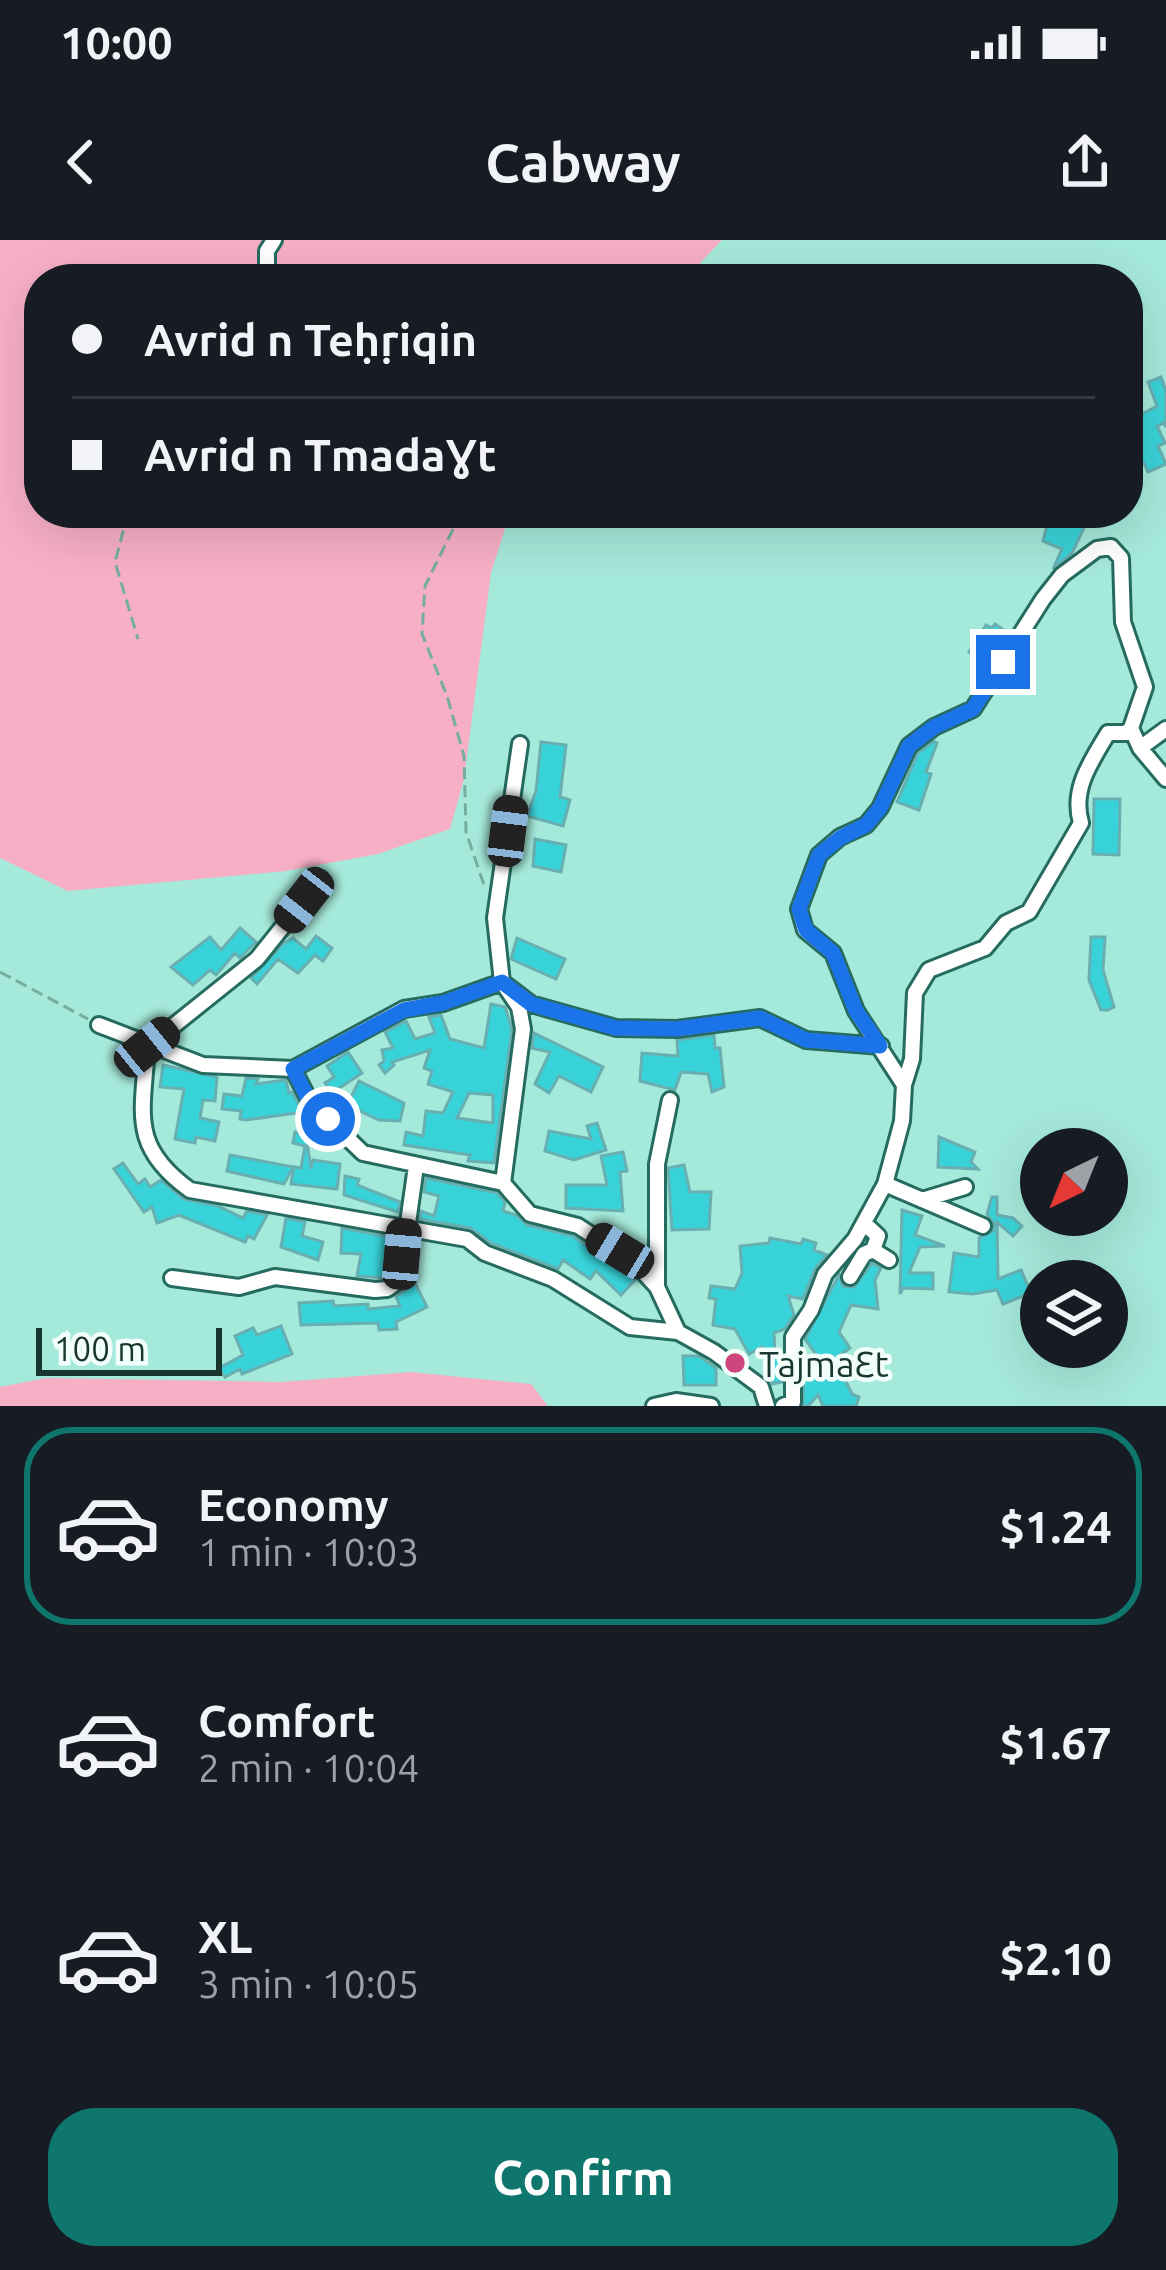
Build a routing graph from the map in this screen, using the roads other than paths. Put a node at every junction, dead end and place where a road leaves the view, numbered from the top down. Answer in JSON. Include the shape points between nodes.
{"nodes":[{"id":1,"x":1131,"y":728,"type":"junction"},
{"id":2,"x":1166,"y":728,"type":"edge"},
{"id":3,"x":520,"y":744,"type":"dead end"},
{"id":4,"x":1140,"y":748,"type":"junction"},
{"id":5,"x":1166,"y":779,"type":"edge"},
{"id":6,"x":321,"y":879,"type":"dead end"},
{"id":7,"x":502,"y":982,"type":"junction"},
{"id":8,"x":99,"y":1025,"type":"road end"},
{"id":9,"x":880,"y":1046,"type":"junction"},
{"id":10,"x":147,"y":1047,"type":"junction"},
{"id":11,"x":293,"y":1069,"type":"junction"},
{"id":12,"x":904,"y":1085,"type":"junction"},
{"id":13,"x":670,"y":1100,"type":"dead end"},
{"id":14,"x":416,"y":1166,"type":"junction"},
{"id":15,"x":503,"y":1184,"type":"junction"},
{"id":16,"x":885,"y":1184,"type":"junction"},
{"id":17,"x":965,"y":1187,"type":"dead end"},
{"id":18,"x":922,"y":1200,"type":"junction"},
{"id":19,"x":864,"y":1223,"type":"junction"},
{"id":20,"x":983,"y":1226,"type":"dead end"},
{"id":21,"x":404,"y":1228,"type":"junction"},
{"id":22,"x":873,"y":1250,"type":"junction"},
{"id":23,"x":889,"y":1260,"type":"dead end"},
{"id":24,"x":850,"y":1277,"type":"dead end"},
{"id":25,"x":172,"y":1278,"type":"dead end"},
{"id":26,"x":657,"y":1287,"type":"junction"},
{"id":27,"x":678,"y":1332,"type":"junction"},
{"id":28,"x":677,"y":1404,"type":"edge"},
{"id":29,"x":654,"y":1406,"type":"edge"},
{"id":30,"x":711,"y":1406,"type":"edge"},
{"id":31,"x":766,"y":1406,"type":"edge"},
{"id":32,"x":783,"y":1406,"type":"edge"}],
"edges":[{"from":1,"to":4,"type":"street"},
{"from":1,"to":9,"type":"street","via":[[1145,687],[1124,622],[1121,558],[1111,547],[1097,549],[1062,575],[973,709],[909,746],[866,825],[819,855],[799,909],[806,930],[833,953]]},
{"from":1,"to":12,"type":"street","via":[[1108,733],[1088,766],[1075,801],[1081,823],[1029,912],[1006,923],[985,948],[929,970],[915,993]]},
{"from":2,"to":4,"type":"street"},
{"from":3,"to":7,"type":"street","via":[[495,919]]},
{"from":4,"to":5,"type":"street"},
{"from":6,"to":10,"type":"street","via":[[256,959]]},
{"from":7,"to":9,"type":"street","via":[[531,1004],[616,1028],[760,1018],[806,1040]]},
{"from":7,"to":11,"type":"street","via":[[404,1010]]},
{"from":7,"to":15,"type":"street","via":[[523,1029]]},
{"from":8,"to":10,"type":"street"},
{"from":9,"to":12,"type":"street"},
{"from":10,"to":11,"type":"street","via":[[202,1064]]},
{"from":10,"to":21,"type":"street","via":[[141,1128],[164,1172],[190,1190]]},
{"from":11,"to":14,"type":"street","via":[[310,1102],[363,1153]]},
{"from":12,"to":16,"type":"street"},
{"from":13,"to":26,"type":"street","via":[[657,1164]]},
{"from":14,"to":15,"type":"street"},
{"from":14,"to":21,"type":"street"},
{"from":15,"to":26,"type":"street","via":[[530,1214],[578,1226]]},
{"from":16,"to":18,"type":"street"},
{"from":16,"to":19,"type":"street"},
{"from":17,"to":18,"type":"street"},
{"from":18,"to":20,"type":"street"},
{"from":19,"to":22,"type":"street","via":[[878,1236]]},
{"from":19,"to":32,"type":"street","via":[[825,1274],[793,1337],[794,1402]]},
{"from":21,"to":25,"type":"street","via":[[400,1280],[386,1289],[275,1277],[239,1286]]},
{"from":21,"to":27,"type":"street","via":[[467,1239],[631,1327]]},
{"from":22,"to":23,"type":"street"},
{"from":22,"to":24,"type":"street"},
{"from":26,"to":27,"type":"street"},
{"from":27,"to":31,"type":"street","via":[[761,1387]]},
{"from":28,"to":29,"type":"street"},
{"from":28,"to":30,"type":"street"}]}
